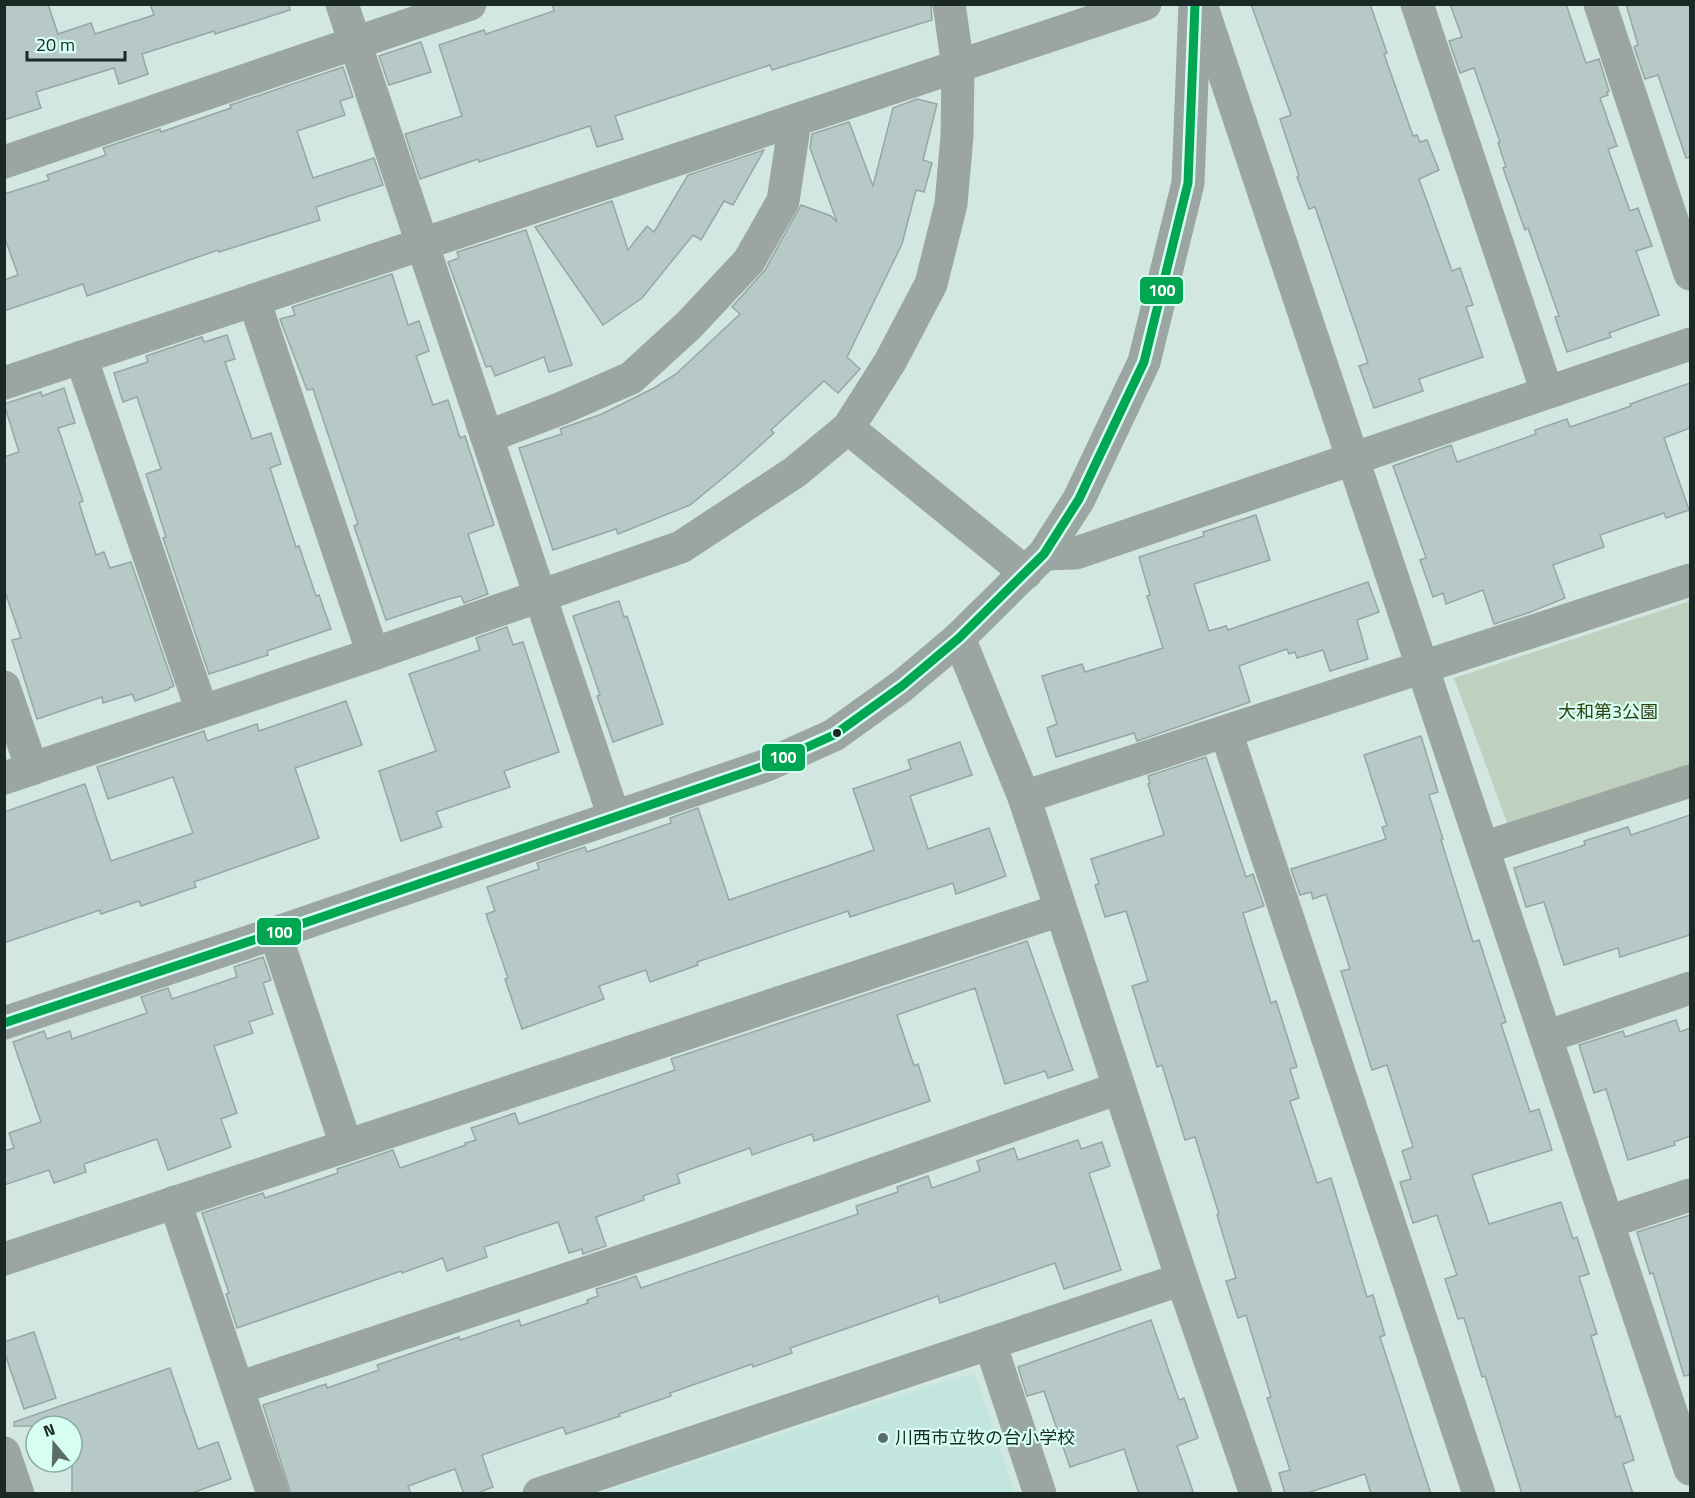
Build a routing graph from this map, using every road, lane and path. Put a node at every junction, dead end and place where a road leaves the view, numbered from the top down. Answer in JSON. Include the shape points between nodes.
{"nodes":[{"id":1,"x":342,"y":4,"type":"edge"},
{"id":2,"x":470,"y":4,"type":"edge"},
{"id":3,"x":949,"y":4,"type":"edge"},
{"id":4,"x":1145,"y":4,"type":"edge"},
{"id":5,"x":1195,"y":4,"type":"edge"},
{"id":6,"x":1201,"y":4,"type":"edge"},
{"id":7,"x":1417,"y":4,"type":"edge"},
{"id":8,"x":1600,"y":4,"type":"edge"},
{"id":9,"x":355,"y":43,"type":"junction"},
{"id":10,"x":958,"y":67,"type":"junction"},
{"id":11,"x":795,"y":121,"type":"junction"},
{"id":12,"x":4,"y":162,"type":"edge"},
{"id":13,"x":422,"y":244,"type":"junction"},
{"id":14,"x":1690,"y":274,"type":"edge"},
{"id":15,"x":254,"y":300,"type":"junction"},
{"id":16,"x":1690,"y":344,"type":"edge"},
{"id":17,"x":81,"y":357,"type":"junction"},
{"id":18,"x":4,"y":383,"type":"edge"},
{"id":19,"x":1547,"y":392,"type":"junction"},
{"id":20,"x":848,"y":428,"type":"junction"},
{"id":21,"x":487,"y":437,"type":"junction"},
{"id":22,"x":1353,"y":458,"type":"junction"},
{"id":23,"x":1035,"y":563,"type":"junction"},
{"id":24,"x":1690,"y":580,"type":"edge"},
{"id":25,"x":540,"y":597,"type":"junction"},
{"id":26,"x":959,"y":638,"type":"junction"},
{"id":27,"x":373,"y":654,"type":"junction"},
{"id":28,"x":1423,"y":668,"type":"junction"},
{"id":29,"x":4,"y":687,"type":"edge"},
{"id":30,"x":202,"y":711,"type":"junction"},
{"id":31,"x":1226,"y":732,"type":"junction"},
{"id":32,"x":18,"y":773,"type":"edge"},
{"id":33,"x":1690,"y":781,"type":"edge"},
{"id":34,"x":1024,"y":797,"type":"junction"},
{"id":35,"x":614,"y":817,"type":"junction"},
{"id":36,"x":1483,"y":848,"type":"junction"},
{"id":37,"x":1060,"y":910,"type":"junction"},
{"id":38,"x":274,"y":933,"type":"junction"},
{"id":39,"x":1690,"y":988,"type":"edge"},
{"id":40,"x":4,"y":1023,"type":"edge"},
{"id":41,"x":1546,"y":1037,"type":"junction"},
{"id":42,"x":1119,"y":1088,"type":"junction"},
{"id":43,"x":346,"y":1145,"type":"junction"},
{"id":44,"x":1690,"y":1195,"type":"edge"},
{"id":45,"x":175,"y":1202,"type":"junction"},
{"id":46,"x":1608,"y":1222,"type":"junction"},
{"id":47,"x":4,"y":1259,"type":"edge"},
{"id":48,"x":1182,"y":1279,"type":"junction"},
{"id":49,"x":990,"y":1343,"type":"junction"},
{"id":50,"x":238,"y":1388,"type":"junction"},
{"id":51,"x":1680,"y":1402,"type":"edge"},
{"id":52,"x":4,"y":1453,"type":"edge"},
{"id":53,"x":1690,"y":1469,"type":"edge"},
{"id":54,"x":18,"y":1494,"type":"edge"},
{"id":55,"x":273,"y":1494,"type":"edge"},
{"id":56,"x":539,"y":1494,"type":"edge"},
{"id":57,"x":1040,"y":1494,"type":"edge"},
{"id":58,"x":1256,"y":1494,"type":"edge"},
{"id":59,"x":1479,"y":1494,"type":"edge"}],
"edges":[{"from":1,"to":9,"type":"street"},
{"from":2,"to":9,"type":"street"},
{"from":3,"to":10,"type":"street"},
{"from":4,"to":10,"type":"street"},
{"from":5,"to":23,"type":"street","via":[[1188,183],[1144,362],[1079,499]]},
{"from":6,"to":22,"type":"street"},
{"from":7,"to":19,"type":"street"},
{"from":8,"to":14,"type":"street"},
{"from":9,"to":12,"type":"street"},
{"from":9,"to":13,"type":"street"},
{"from":10,"to":11,"type":"street"},
{"from":10,"to":20,"type":"street","via":[[951,204],[930,284],[890,362]]},
{"from":11,"to":13,"type":"street"},
{"from":11,"to":21,"type":"street","via":[[783,201],[749,261],[689,325],[631,378]]},
{"from":13,"to":15,"type":"street"},
{"from":13,"to":21,"type":"street"},
{"from":15,"to":17,"type":"street"},
{"from":15,"to":27,"type":"street"},
{"from":16,"to":19,"type":"street"},
{"from":17,"to":18,"type":"street"},
{"from":17,"to":30,"type":"street"},
{"from":19,"to":22,"type":"street"},
{"from":20,"to":23,"type":"street"},
{"from":20,"to":25,"type":"street","via":[[795,472],[681,547]]},
{"from":21,"to":25,"type":"street"},
{"from":22,"to":23,"type":"street","via":[[1076,553]]},
{"from":22,"to":28,"type":"street"},
{"from":23,"to":26,"type":"street"},
{"from":24,"to":28,"type":"street"},
{"from":25,"to":27,"type":"street"},
{"from":25,"to":35,"type":"street"},
{"from":26,"to":34,"type":"street"},
{"from":26,"to":35,"type":"street","via":[[834,735],[767,765]]},
{"from":27,"to":30,"type":"street"},
{"from":28,"to":31,"type":"street"},
{"from":28,"to":36,"type":"street"},
{"from":29,"to":32,"type":"street"},
{"from":30,"to":32,"type":"street"},
{"from":31,"to":34,"type":"street"},
{"from":31,"to":59,"type":"street"},
{"from":33,"to":36,"type":"street"},
{"from":34,"to":37,"type":"street"},
{"from":35,"to":38,"type":"street"},
{"from":36,"to":41,"type":"street"},
{"from":37,"to":42,"type":"street"},
{"from":37,"to":43,"type":"street"},
{"from":38,"to":40,"type":"street"},
{"from":38,"to":43,"type":"street"},
{"from":39,"to":41,"type":"street"},
{"from":41,"to":46,"type":"street"},
{"from":42,"to":48,"type":"street"},
{"from":42,"to":50,"type":"street","via":[[679,1242]]},
{"from":43,"to":45,"type":"street"},
{"from":44,"to":46,"type":"street"},
{"from":45,"to":47,"type":"street"},
{"from":45,"to":50,"type":"street"},
{"from":46,"to":51,"type":"street"},
{"from":48,"to":49,"type":"street"},
{"from":48,"to":58,"type":"street"},
{"from":49,"to":56,"type":"street"},
{"from":49,"to":57,"type":"street"},
{"from":50,"to":55,"type":"street"},
{"from":51,"to":53,"type":"street"},
{"from":52,"to":54,"type":"street"}]}
